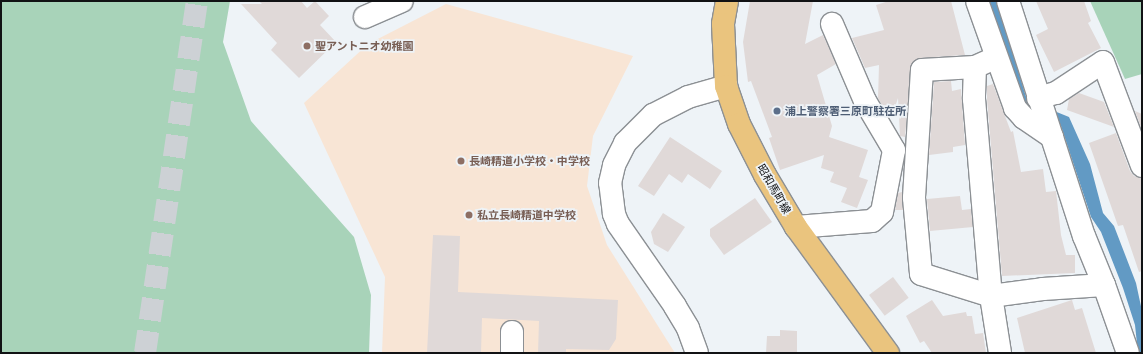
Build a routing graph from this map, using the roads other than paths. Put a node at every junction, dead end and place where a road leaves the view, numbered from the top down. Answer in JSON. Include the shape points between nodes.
{"nodes":[{"id":1,"x":402,"y":1,"type":"edge"},
{"id":2,"x":727,"y":1,"type":"edge"},
{"id":3,"x":977,"y":1,"type":"edge"},
{"id":4,"x":1008,"y":1,"type":"edge"},
{"id":5,"x":365,"y":17,"type":"dead end"},
{"id":6,"x":832,"y":24,"type":"dead end"},
{"id":7,"x":996,"y":58,"type":"junction"},
{"id":8,"x":975,"y":67,"type":"junction"},
{"id":9,"x":726,"y":86,"type":"junction"},
{"id":10,"x":1039,"y":100,"type":"junction"},
{"id":11,"x":1049,"y":131,"type":"junction"},
{"id":12,"x":1142,"y":166,"type":"edge"},
{"id":13,"x":796,"y":227,"type":"junction"},
{"id":14,"x":1104,"y":285,"type":"junction"},
{"id":15,"x":991,"y":296,"type":"junction"},
{"id":16,"x":696,"y":353,"type":"edge"},
{"id":17,"x":888,"y":353,"type":"edge"},
{"id":18,"x":1000,"y":353,"type":"edge"},
{"id":19,"x":1128,"y":353,"type":"edge"}],
"edges":[{"from":1,"to":5,"type":"street"},
{"from":2,"to":9,"type":"main road","name":"昭和馬町線","via":[[723,24]]},
{"from":3,"to":7,"type":"street"},
{"from":4,"to":10,"type":"street"},
{"from":6,"to":13,"type":"street","via":[[865,101],[894,150],[882,212],[872,221]]},
{"from":7,"to":8,"type":"street"},
{"from":7,"to":11,"type":"street","via":[[1015,108],[1024,118]]},
{"from":8,"to":15,"type":"street","via":[[974,99]]},
{"from":8,"to":15,"type":"street","via":[[922,70],[914,198],[921,274]]},
{"from":9,"to":13,"type":"main road","name":"昭和馬町線","via":[[742,130],[764,175]]},
{"from":9,"to":16,"type":"street","via":[[688,97],[653,115],[625,144],[614,165],[610,183],[614,214],[618,224],[675,306],[688,328]]},
{"from":10,"to":11,"type":"street"},
{"from":10,"to":12,"type":"street","via":[[1056,93],[1103,62]]},
{"from":11,"to":14,"type":"street","via":[[1084,236]]},
{"from":13,"to":17,"type":"main road","name":"昭和馬町線"},
{"from":14,"to":15,"type":"street"},
{"from":14,"to":19,"type":"street"},
{"from":15,"to":18,"type":"street"}]}
